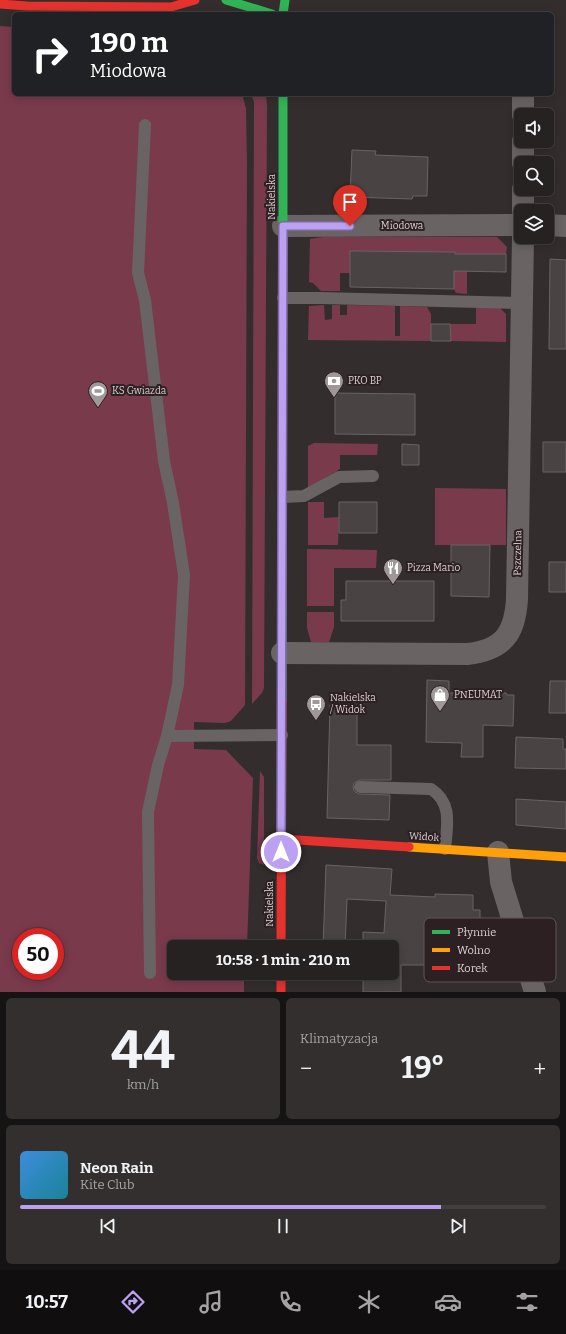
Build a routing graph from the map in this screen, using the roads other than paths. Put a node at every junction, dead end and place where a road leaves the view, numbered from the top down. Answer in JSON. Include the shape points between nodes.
{"nodes":[{"id":1,"x":195,"y":0,"type":"edge"},
{"id":2,"x":226,"y":0,"type":"edge"},
{"id":3,"x":279,"y":0,"type":"edge"},
{"id":4,"x":285,"y":0,"type":"edge"},
{"id":5,"x":0,"y":4,"type":"edge"},
{"id":6,"x":171,"y":7,"type":"junction"},
{"id":7,"x":184,"y":12,"type":"dead end"},
{"id":8,"x":265,"y":12,"type":"edge"},
{"id":9,"x":282,"y":12,"type":"edge"},
{"id":10,"x":283,"y":12,"type":"edge"},
{"id":11,"x":283,"y":96,"type":"edge"},
{"id":12,"x":523,"y":96,"type":"edge"},
{"id":13,"x":523,"y":108,"type":"edge"},
{"id":14,"x":145,"y":125,"type":"dead end"},
{"id":15,"x":514,"y":225,"type":"edge"},
{"id":16,"x":554,"y":225,"type":"edge"},
{"id":17,"x":283,"y":226,"type":"junction"},
{"id":18,"x":566,"y":226,"type":"edge"},
{"id":19,"x":523,"y":244,"type":"edge"},
{"id":20,"x":283,"y":298,"type":"junction"},
{"id":21,"x":522,"y":303,"type":"junction"},
{"id":22,"x":372,"y":476,"type":"dead end"},
{"id":23,"x":283,"y":497,"type":"junction"},
{"id":24,"x":282,"y":653,"type":"junction"},
{"id":25,"x":282,"y":735,"type":"junction"},
{"id":26,"x":167,"y":736,"type":"junction"},
{"id":27,"x":360,"y":787,"type":"dead end"},
{"id":28,"x":281,"y":839,"type":"junction"},
{"id":29,"x":445,"y":849,"type":"junction"},
{"id":30,"x":498,"y":852,"type":"junction"},
{"id":31,"x":566,"y":857,"type":"edge"},
{"id":32,"x":512,"y":918,"type":"edge"},
{"id":33,"x":281,"y":940,"type":"edge"},
{"id":34,"x":150,"y":973,"type":"dead end"},
{"id":35,"x":281,"y":980,"type":"edge"},
{"id":36,"x":532,"y":982,"type":"edge"},
{"id":37,"x":281,"y":992,"type":"edge"},
{"id":38,"x":535,"y":992,"type":"edge"}],
"edges":[{"from":1,"to":6,"type":"main road"},
{"from":2,"to":8,"type":"main road"},
{"from":3,"to":9,"type":"main road"},
{"from":4,"to":10,"type":"main road"},
{"from":5,"to":6,"type":"main road"},
{"from":6,"to":7,"type":"main road"},
{"from":11,"to":17,"type":"main road","name":"Nakielska"},
{"from":12,"to":13,"type":"street"},
{"from":14,"to":26,"type":"lane","via":[[138,273],[144,300],[164,461],[184,576],[178,685]]},
{"from":15,"to":17,"type":"street","name":"Miodowa"},
{"from":16,"to":18,"type":"street"},
{"from":17,"to":20,"type":"main road","name":"Nakielska"},
{"from":19,"to":21,"type":"street","name":"Pszczelna"},
{"from":20,"to":21,"type":"lane"},
{"from":20,"to":23,"type":"main road","name":"Nakielska"},
{"from":21,"to":24,"type":"street","name":"Pszczelna","via":[[517,607],[505,639],[488,650],[467,654]]},
{"from":22,"to":23,"type":"lane","via":[[339,477],[304,496]]},
{"from":23,"to":24,"type":"main road","name":"Nakielska"},
{"from":24,"to":25,"type":"main road","name":"Nakielska"},
{"from":25,"to":26,"type":"lane"},
{"from":25,"to":28,"type":"main road","name":"Nakielska"},
{"from":26,"to":34,"type":"lane","via":[[148,812]]},
{"from":27,"to":29,"type":"lane","via":[[431,789],[438,794],[444,801],[447,811]]},
{"from":28,"to":29,"type":"main road","name":"Widok"},
{"from":28,"to":33,"type":"main road","name":"Nakielska"},
{"from":29,"to":30,"type":"main road","name":"Widok"},
{"from":30,"to":31,"type":"main road","name":"Widok"},
{"from":30,"to":32,"type":"street","via":[[501,882]]},
{"from":35,"to":37,"type":"main road"},
{"from":36,"to":38,"type":"street"}]}
